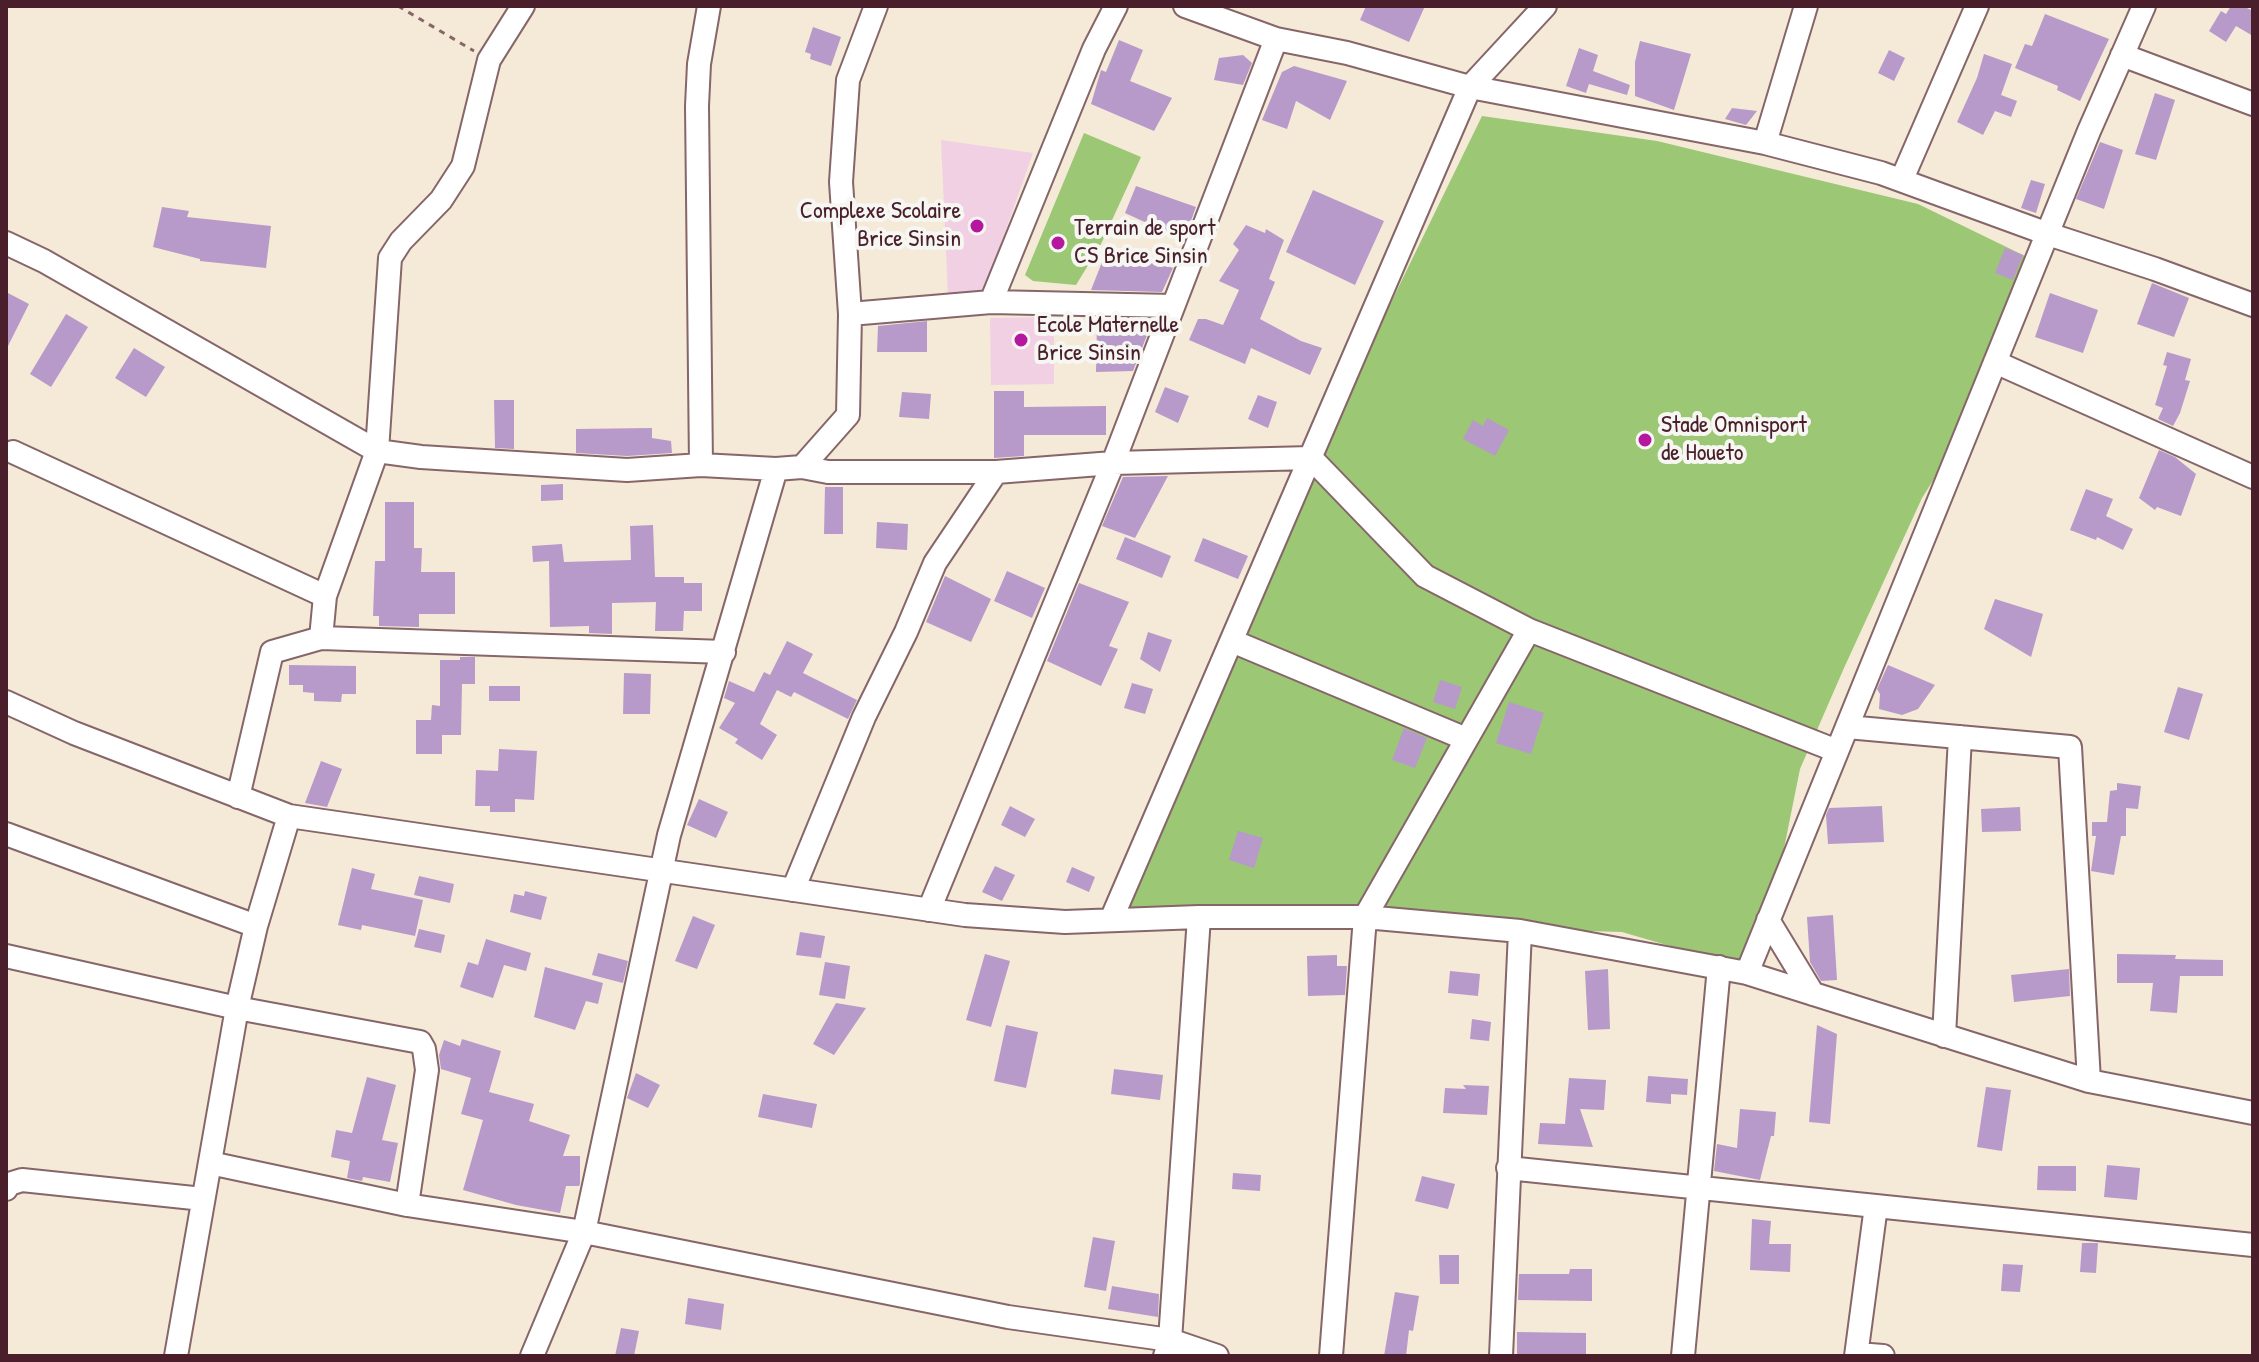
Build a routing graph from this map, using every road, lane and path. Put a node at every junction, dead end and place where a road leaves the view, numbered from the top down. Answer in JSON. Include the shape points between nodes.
{"nodes":[{"id":1,"x":398,"y":6,"type":"edge"},
{"id":2,"x":523,"y":6,"type":"edge"},
{"id":3,"x":709,"y":6,"type":"edge"},
{"id":4,"x":876,"y":6,"type":"edge"},
{"id":5,"x":1116,"y":6,"type":"edge"},
{"id":6,"x":1185,"y":6,"type":"edge"},
{"id":7,"x":1545,"y":6,"type":"edge"},
{"id":8,"x":1806,"y":6,"type":"edge"},
{"id":9,"x":1977,"y":6,"type":"edge"},
{"id":10,"x":2144,"y":6,"type":"edge"},
{"id":11,"x":1276,"y":39,"type":"junction"},
{"id":12,"x":2122,"y":55,"type":"junction"},
{"id":13,"x":489,"y":60,"type":"junction"},
{"id":14,"x":1470,"y":87,"type":"junction"},
{"id":15,"x":2253,"y":104,"type":"edge"},
{"id":16,"x":1765,"y":143,"type":"junction"},
{"id":17,"x":1902,"y":179,"type":"junction"},
{"id":18,"x":2048,"y":234,"type":"junction"},
{"id":19,"x":6,"y":243,"type":"edge"},
{"id":20,"x":991,"y":302,"type":"junction"},
{"id":21,"x":2253,"y":305,"type":"edge"},
{"id":22,"x":1173,"y":306,"type":"junction"},
{"id":23,"x":850,"y":314,"type":"junction"},
{"id":24,"x":1995,"y":362,"type":"junction"},
{"id":25,"x":377,"y":451,"type":"junction"},
{"id":26,"x":13,"y":452,"type":"dead end"},
{"id":27,"x":1311,"y":458,"type":"junction"},
{"id":28,"x":1113,"y":463,"type":"junction"},
{"id":29,"x":701,"y":465,"type":"junction"},
{"id":30,"x":802,"y":467,"type":"junction"},
{"id":31,"x":776,"y":469,"type":"junction"},
{"id":32,"x":996,"y":472,"type":"junction"},
{"id":33,"x":2253,"y":477,"type":"edge"},
{"id":34,"x":325,"y":596,"type":"junction"},
{"id":35,"x":1529,"y":630,"type":"junction"},
{"id":36,"x":321,"y":638,"type":"junction"},
{"id":37,"x":1232,"y":641,"type":"junction"},
{"id":38,"x":724,"y":652,"type":"junction"},
{"id":39,"x":6,"y":702,"type":"edge"},
{"id":40,"x":1847,"y":727,"type":"junction"},
{"id":41,"x":1960,"y":737,"type":"junction"},
{"id":42,"x":1466,"y":739,"type":"junction"},
{"id":43,"x":1837,"y":751,"type":"junction"},
{"id":44,"x":238,"y":797,"type":"junction"},
{"id":45,"x":289,"y":816,"type":"junction"},
{"id":46,"x":6,"y":834,"type":"edge"},
{"id":47,"x":661,"y":871,"type":"junction"},
{"id":48,"x":793,"y":890,"type":"junction"},
{"id":49,"x":929,"y":910,"type":"junction"},
{"id":50,"x":1199,"y":917,"type":"junction"},
{"id":51,"x":1365,"y":917,"type":"junction"},
{"id":52,"x":1111,"y":920,"type":"junction"},
{"id":53,"x":1768,"y":920,"type":"junction"},
{"id":54,"x":256,"y":926,"type":"junction"},
{"id":55,"x":1520,"y":931,"type":"junction"},
{"id":56,"x":6,"y":956,"type":"edge"},
{"id":57,"x":1719,"y":967,"type":"junction"},
{"id":58,"x":1747,"y":973,"type":"junction"},
{"id":59,"x":1813,"y":994,"type":"junction"},
{"id":60,"x":237,"y":1008,"type":"junction"},
{"id":61,"x":1944,"y":1036,"type":"junction"},
{"id":62,"x":2089,"y":1081,"type":"junction"},
{"id":63,"x":2253,"y":1113,"type":"edge"},
{"id":64,"x":210,"y":1163,"type":"junction"},
{"id":65,"x":1508,"y":1168,"type":"junction"},
{"id":66,"x":1700,"y":1188,"type":"junction"},
{"id":67,"x":6,"y":1189,"type":"edge"},
{"id":68,"x":203,"y":1199,"type":"junction"},
{"id":69,"x":407,"y":1205,"type":"junction"},
{"id":70,"x":1876,"y":1206,"type":"junction"},
{"id":71,"x":584,"y":1232,"type":"junction"},
{"id":72,"x":2253,"y":1245,"type":"edge"},
{"id":73,"x":1168,"y":1348,"type":"edge"},
{"id":74,"x":1857,"y":1355,"type":"edge"},
{"id":75,"x":176,"y":1356,"type":"edge"},
{"id":76,"x":532,"y":1356,"type":"edge"},
{"id":77,"x":1217,"y":1356,"type":"edge"},
{"id":78,"x":1331,"y":1356,"type":"edge"},
{"id":79,"x":1501,"y":1356,"type":"edge"},
{"id":80,"x":1683,"y":1356,"type":"edge"},
{"id":81,"x":1883,"y":1356,"type":"edge"}],
"edges":[{"from":1,"to":13,"type":"path"},
{"from":2,"to":13,"type":"street"},
{"from":3,"to":29,"type":"street","via":[[697,106]]},
{"from":4,"to":23,"type":"street","via":[[848,80],[841,182]]},
{"from":5,"to":20,"type":"street"},
{"from":6,"to":11,"type":"street"},
{"from":7,"to":14,"type":"street"},
{"from":8,"to":16,"type":"street"},
{"from":9,"to":17,"type":"street"},
{"from":10,"to":12,"type":"street"},
{"from":11,"to":14,"type":"street"},
{"from":11,"to":22,"type":"street"},
{"from":12,"to":15,"type":"street"},
{"from":12,"to":18,"type":"street"},
{"from":13,"to":25,"type":"street","via":[[463,166],[390,258]]},
{"from":14,"to":16,"type":"street"},
{"from":14,"to":27,"type":"street"},
{"from":16,"to":17,"type":"street"},
{"from":17,"to":18,"type":"street"},
{"from":18,"to":21,"type":"street"},
{"from":18,"to":24,"type":"street"},
{"from":19,"to":25,"type":"street"},
{"from":20,"to":22,"type":"street"},
{"from":20,"to":23,"type":"street"},
{"from":22,"to":28,"type":"street"},
{"from":23,"to":30,"type":"street","via":[[848,415]]},
{"from":24,"to":33,"type":"street"},
{"from":24,"to":40,"type":"street"},
{"from":25,"to":29,"type":"street","via":[[627,470]]},
{"from":25,"to":34,"type":"street"},
{"from":26,"to":34,"type":"street"},
{"from":27,"to":28,"type":"street"},
{"from":27,"to":35,"type":"street","via":[[1425,576]]},
{"from":27,"to":37,"type":"street"},
{"from":28,"to":32,"type":"street"},
{"from":28,"to":49,"type":"street"},
{"from":29,"to":31,"type":"street"},
{"from":30,"to":31,"type":"street"},
{"from":30,"to":32,"type":"street","via":[[828,472]]},
{"from":31,"to":38,"type":"street"},
{"from":32,"to":48,"type":"street","via":[[935,563]]},
{"from":34,"to":36,"type":"street"},
{"from":35,"to":42,"type":"street"},
{"from":35,"to":43,"type":"street"},
{"from":36,"to":38,"type":"street"},
{"from":36,"to":44,"type":"street","via":[[272,652]]},
{"from":37,"to":42,"type":"street"},
{"from":37,"to":52,"type":"street"},
{"from":38,"to":47,"type":"street"},
{"from":39,"to":44,"type":"street"},
{"from":40,"to":41,"type":"street"},
{"from":40,"to":43,"type":"street"},
{"from":41,"to":61,"type":"street"},
{"from":41,"to":62,"type":"street","via":[[2070,747]]},
{"from":42,"to":51,"type":"street"},
{"from":43,"to":53,"type":"street"},
{"from":44,"to":45,"type":"street"},
{"from":45,"to":47,"type":"street"},
{"from":45,"to":54,"type":"street"},
{"from":46,"to":54,"type":"street"},
{"from":47,"to":48,"type":"street"},
{"from":47,"to":71,"type":"street"},
{"from":48,"to":49,"type":"street"},
{"from":49,"to":52,"type":"street","via":[[1065,922]]},
{"from":50,"to":51,"type":"street"},
{"from":50,"to":52,"type":"street"},
{"from":50,"to":73,"type":"street"},
{"from":51,"to":55,"type":"street"},
{"from":51,"to":78,"type":"street"},
{"from":53,"to":58,"type":"street"},
{"from":53,"to":59,"type":"street"},
{"from":54,"to":60,"type":"street"},
{"from":55,"to":57,"type":"street"},
{"from":55,"to":65,"type":"street"},
{"from":56,"to":60,"type":"street"},
{"from":57,"to":58,"type":"street"},
{"from":57,"to":66,"type":"street"},
{"from":58,"to":59,"type":"street"},
{"from":59,"to":61,"type":"street"},
{"from":60,"to":64,"type":"street"},
{"from":60,"to":69,"type":"street","via":[[420,1042],[427,1070]]},
{"from":61,"to":62,"type":"street"},
{"from":62,"to":63,"type":"street"},
{"from":64,"to":68,"type":"street"},
{"from":64,"to":69,"type":"street"},
{"from":65,"to":66,"type":"street"},
{"from":65,"to":79,"type":"street"},
{"from":66,"to":70,"type":"street"},
{"from":66,"to":80,"type":"street"},
{"from":67,"to":68,"type":"street","via":[[22,1180]]},
{"from":68,"to":75,"type":"street"},
{"from":69,"to":71,"type":"street"},
{"from":70,"to":72,"type":"street"},
{"from":70,"to":74,"type":"street"},
{"from":71,"to":73,"type":"street"},
{"from":71,"to":76,"type":"street"},
{"from":73,"to":77,"type":"street"},
{"from":74,"to":81,"type":"street"}]}
